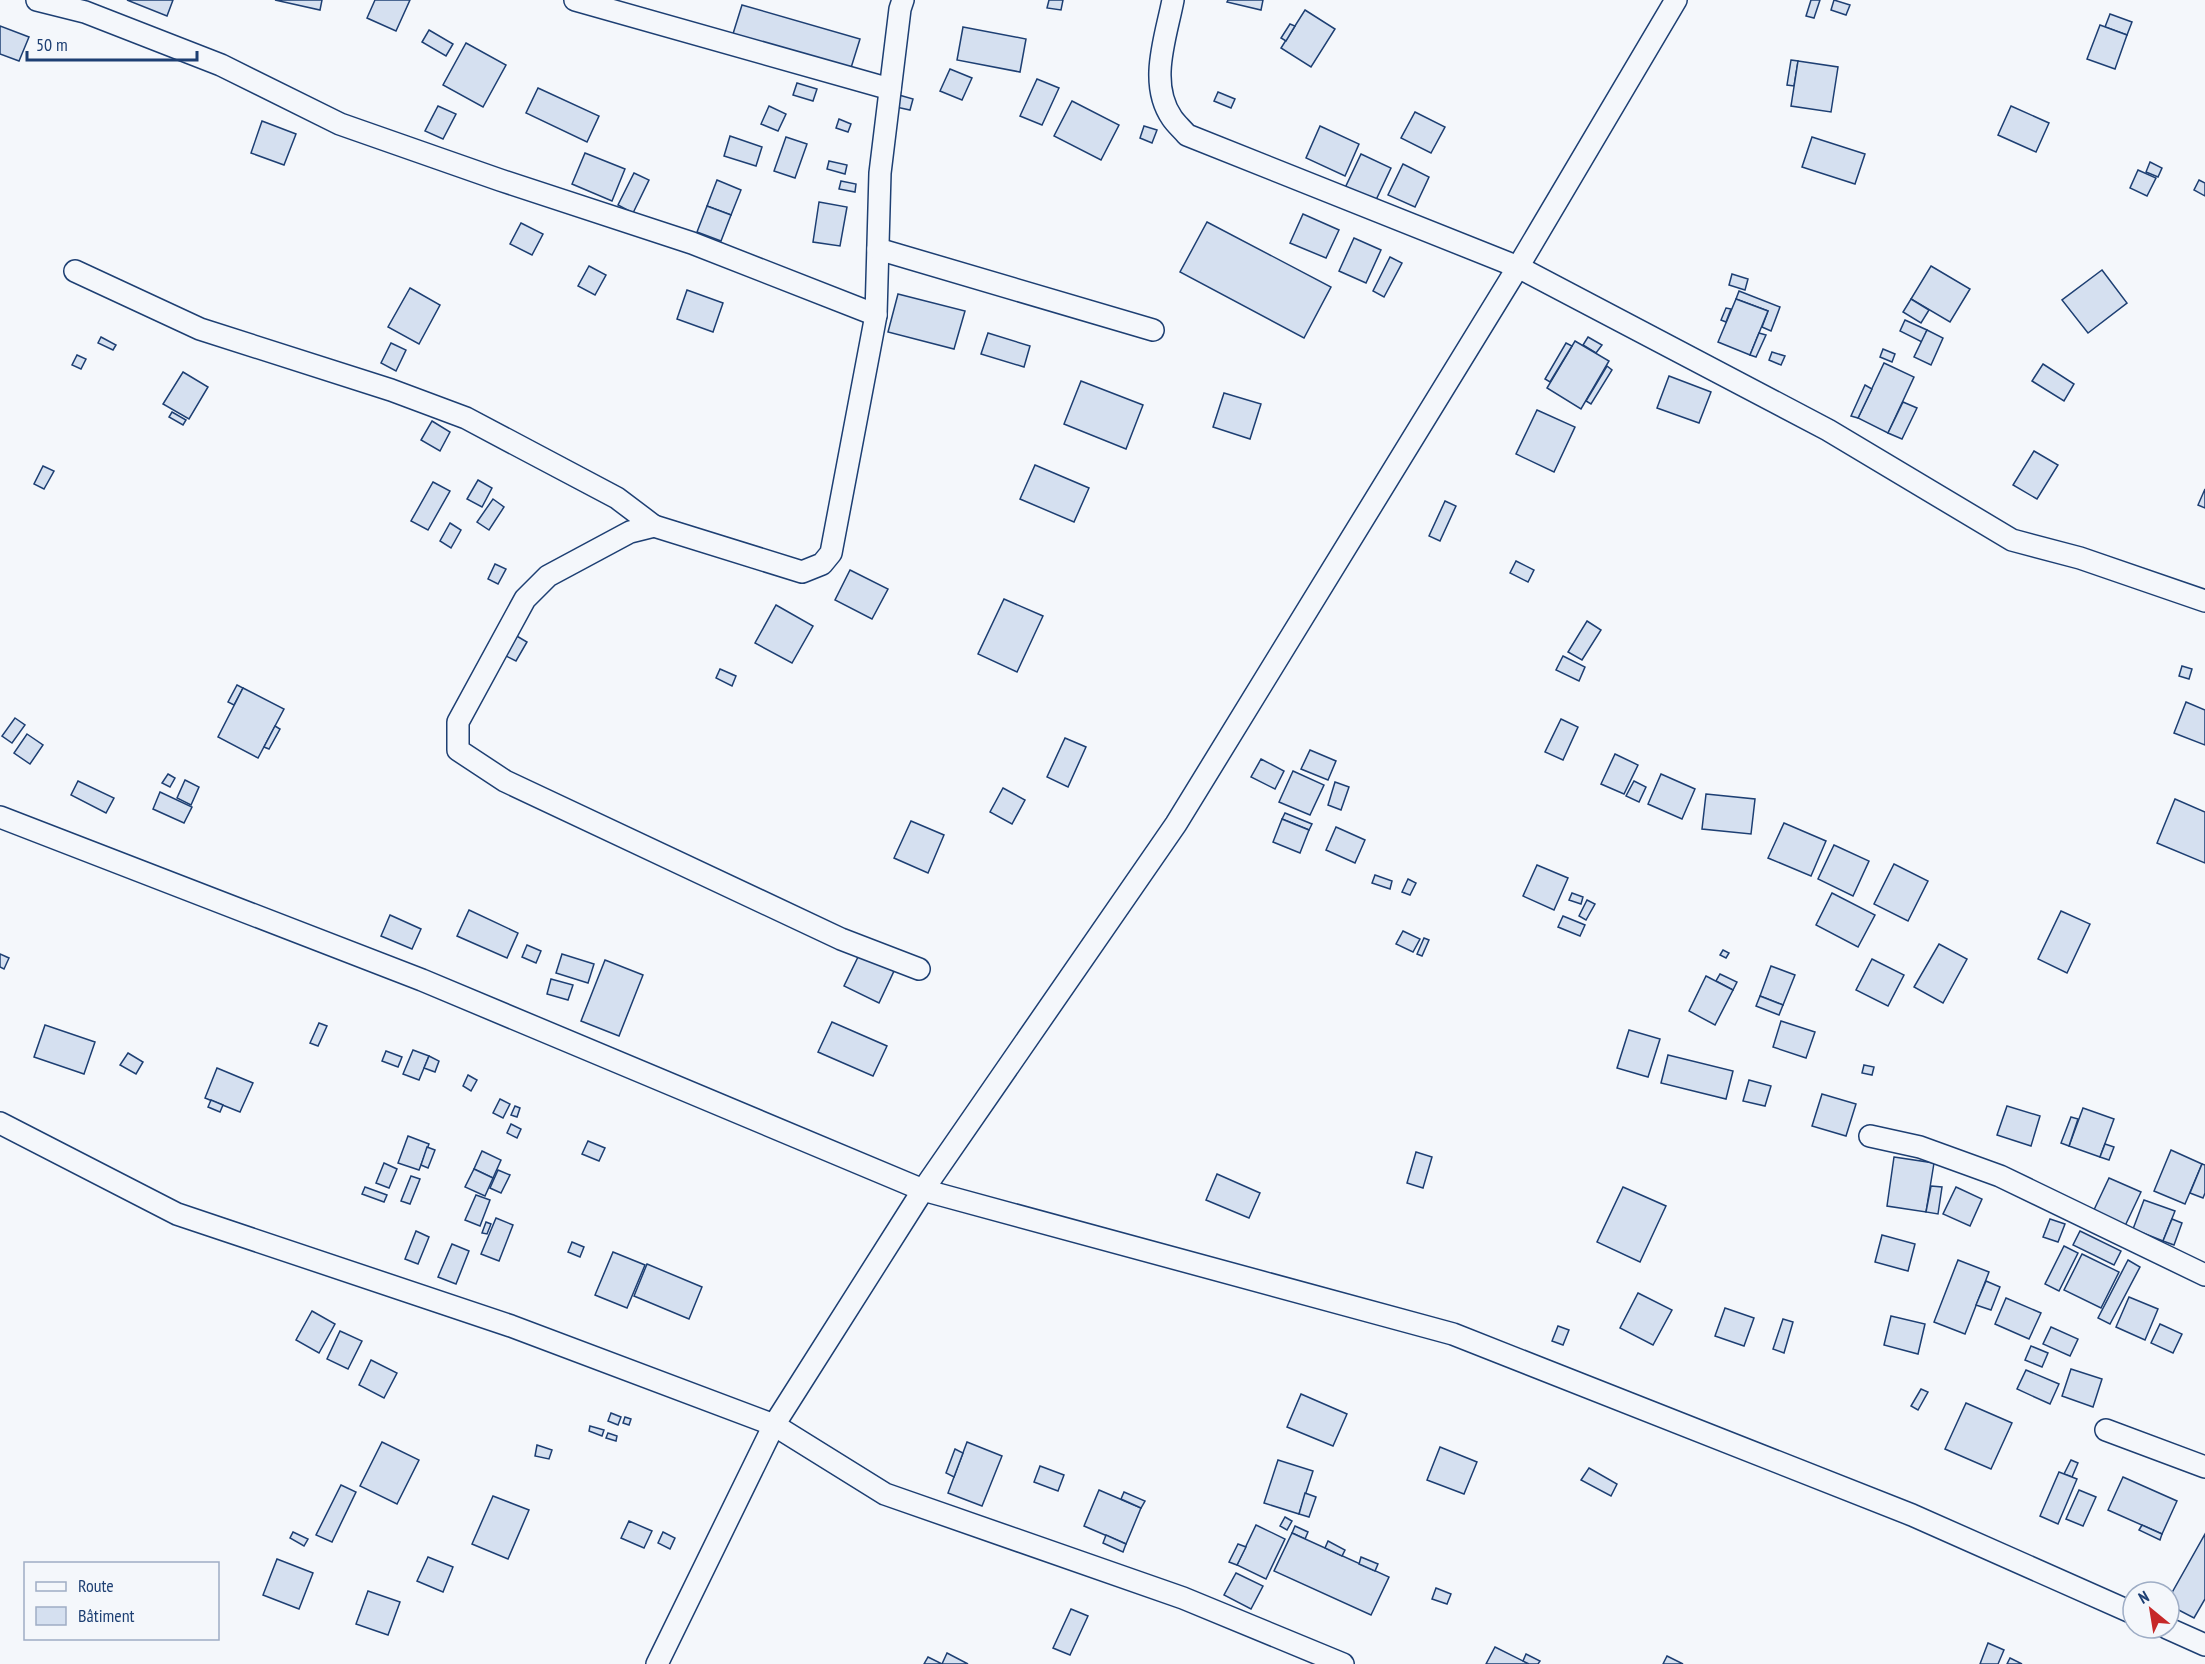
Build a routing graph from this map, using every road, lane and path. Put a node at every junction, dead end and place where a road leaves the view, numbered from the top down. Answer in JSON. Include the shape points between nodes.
{"nodes":[{"id":1,"x":37,"y":0,"type":"edge"},
{"id":2,"x":575,"y":0,"type":"edge"},
{"id":3,"x":903,"y":0,"type":"edge"},
{"id":4,"x":1173,"y":0,"type":"edge"},
{"id":5,"x":1676,"y":0,"type":"edge"},
{"id":6,"x":890,"y":89,"type":"junction"},
{"id":7,"x":878,"y":249,"type":"junction"},
{"id":8,"x":1518,"y":267,"type":"junction"},
{"id":9,"x":75,"y":271,"type":"dead end"},
{"id":10,"x":876,"y":315,"type":"junction"},
{"id":11,"x":1153,"y":330,"type":"dead end"},
{"id":12,"x":654,"y":526,"type":"junction"},
{"id":13,"x":2205,"y":601,"type":"edge"},
{"id":14,"x":0,"y":817,"type":"edge"},
{"id":15,"x":919,"y":969,"type":"dead end"},
{"id":16,"x":0,"y":1123,"type":"edge"},
{"id":17,"x":1870,"y":1136,"type":"dead end"},
{"id":18,"x":923,"y":1190,"type":"junction"},
{"id":19,"x":2205,"y":1275,"type":"edge"},
{"id":20,"x":774,"y":1425,"type":"junction"},
{"id":21,"x":2106,"y":1430,"type":"dead end"},
{"id":22,"x":2205,"y":1467,"type":"edge"},
{"id":23,"x":2121,"y":1608,"type":"edge"},
{"id":24,"x":2181,"y":1634,"type":"edge"},
{"id":25,"x":2205,"y":1645,"type":"edge"},
{"id":26,"x":657,"y":1664,"type":"edge"},
{"id":27,"x":1343,"y":1664,"type":"edge"}],
"edges":[{"from":1,"to":10,"type":"street","via":[[85,12],[221,65],[340,124],[693,243]]},
{"from":2,"to":6,"type":"street"},
{"from":3,"to":6,"type":"street"},
{"from":4,"to":8,"type":"street","via":[[1158,75],[1171,116],[1187,135]]},
{"from":5,"to":8,"type":"street"},
{"from":6,"to":7,"type":"street","via":[[880,173]]},
{"from":7,"to":10,"type":"street"},
{"from":7,"to":11,"type":"street"},
{"from":8,"to":13,"type":"street","via":[[1828,430],[2012,540],[2080,558]]},
{"from":8,"to":18,"type":"street","via":[[1176,824]]},
{"from":9,"to":12,"type":"street","via":[[200,329],[466,418],[617,498]]},
{"from":10,"to":12,"type":"street","via":[[831,553],[822,564],[802,572]]},
{"from":12,"to":15,"type":"street","via":[[630,532],[548,576],[525,599],[458,722],[458,750],[505,781],[840,939]]},
{"from":14,"to":18,"type":"street","via":[[422,980]]},
{"from":16,"to":20,"type":"street","via":[[177,1214],[511,1326]]},
{"from":17,"to":19,"type":"street","via":[[1920,1147],[2000,1176]]},
{"from":18,"to":20,"type":"street"},
{"from":18,"to":23,"type":"street","via":[[1453,1334],[1912,1515]]},
{"from":20,"to":26,"type":"street"},
{"from":20,"to":27,"type":"street","via":[[885,1494],[1183,1598]]},
{"from":21,"to":22,"type":"street"},
{"from":24,"to":25,"type":"street"}]}
